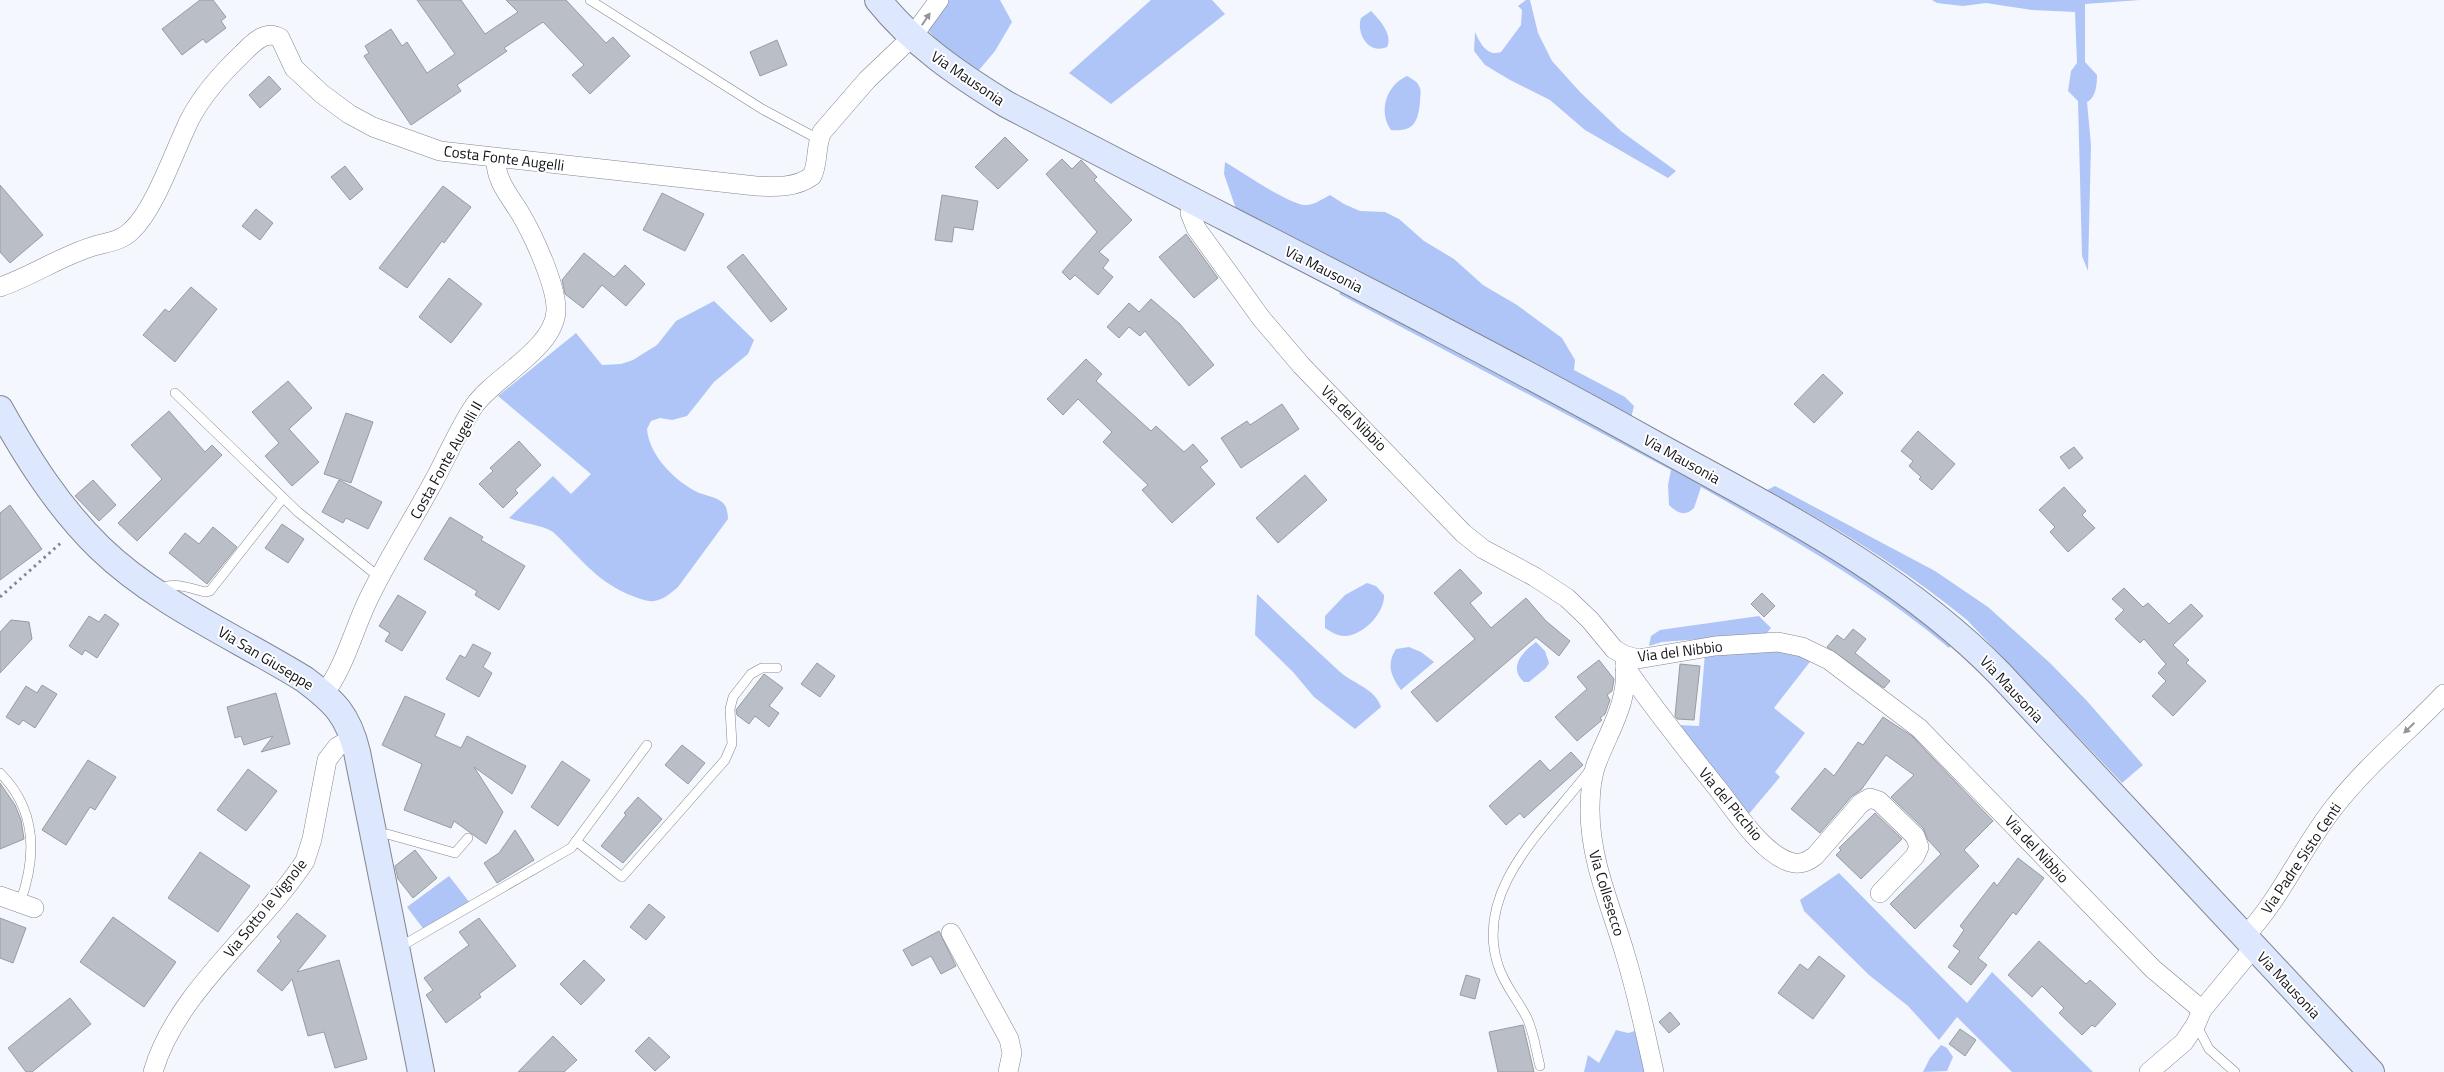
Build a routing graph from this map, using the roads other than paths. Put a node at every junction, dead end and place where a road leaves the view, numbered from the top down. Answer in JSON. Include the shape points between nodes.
{"nodes":[{"id":1,"x":590,"y":0,"type":"edge"},
{"id":2,"x":878,"y":0,"type":"edge"},
{"id":3,"x":939,"y":0,"type":"edge"},
{"id":4,"x":912,"y":37,"type":"junction"},
{"id":5,"x":818,"y":139,"type":"junction"},
{"id":6,"x":496,"y":158,"type":"junction"},
{"id":7,"x":1194,"y":202,"type":"junction"},
{"id":8,"x":0,"y":287,"type":"edge"},
{"id":9,"x":175,"y":393,"type":"dead end"},
{"id":10,"x":0,"y":409,"type":"edge"},
{"id":11,"x":283,"y":498,"type":"junction"},
{"id":12,"x":379,"y":577,"type":"junction"},
{"id":13,"x":157,"y":593,"type":"junction"},
{"id":14,"x":1625,"y":661,"type":"junction"},
{"id":15,"x":777,"y":668,"type":"dead end"},
{"id":16,"x":324,"y":694,"type":"junction"},
{"id":17,"x":2444,"y":694,"type":"edge"},
{"id":18,"x":353,"y":738,"type":"junction"},
{"id":19,"x":647,"y":745,"type":"dead end"},
{"id":20,"x":1597,"y":762,"type":"junction"},
{"id":21,"x":0,"y":772,"type":"edge"},
{"id":22,"x":373,"y":838,"type":"junction"},
{"id":23,"x":468,"y":838,"type":"dead end"},
{"id":24,"x":576,"y":841,"type":"junction"},
{"id":25,"x":1880,"y":893,"type":"dead end"},
{"id":26,"x":0,"y":896,"type":"edge"},
{"id":27,"x":27,"y":906,"type":"joint"},
{"id":28,"x":950,"y":933,"type":"dead end"},
{"id":29,"x":2249,"y":942,"type":"junction"},
{"id":30,"x":396,"y":950,"type":"junction"},
{"id":31,"x":2199,"y":1017,"type":"junction"},
{"id":32,"x":1540,"y":1066,"type":"dead end"},
{"id":33,"x":153,"y":1072,"type":"edge"},
{"id":34,"x":420,"y":1072,"type":"edge"},
{"id":35,"x":1008,"y":1072,"type":"edge"},
{"id":36,"x":1654,"y":1072,"type":"edge"},
{"id":37,"x":2149,"y":1072,"type":"edge"},
{"id":38,"x":2235,"y":1072,"type":"edge"},
{"id":39,"x":2370,"y":1072,"type":"edge"}],
"edges":[{"from":1,"to":5,"type":"lane","via":[[762,108]]},
{"from":2,"to":4,"type":"main road","name":"Via Mausonia"},
{"from":4,"to":3,"type":"street","one_way":true},
{"from":4,"to":5,"type":"street","via":[[867,80]]},
{"from":4,"to":7,"type":"main road","name":"Via Mausonia","via":[[954,71],[1006,104]]},
{"from":5,"to":6,"type":"street","name":"Costa Fonte Augelli","via":[[812,176],[796,184],[779,187]]},
{"from":6,"to":8,"type":"street","name":"Costa Fonte Augelli","via":[[440,151],[408,141],[357,118],[322,94],[294,68],[280,38],[264,36],[240,55],[204,95],[158,190],[134,229],[117,240],[67,255]]},
{"from":6,"to":12,"type":"street","name":"Costa Fonte Augelli II","via":[[498,175],[550,278],[556,303],[554,321],[546,337],[474,405],[429,492]]},
{"from":7,"to":14,"type":"street","name":"Via del Nibbio","via":[[1190,213],[1196,228],[1261,318],[1301,365],[1463,533],[1567,598]]},
{"from":7,"to":29,"type":"main road","name":"Via Mausonia","via":[[1554,388],[1837,546],[1906,592],[1978,652]]},
{"from":9,"to":11,"type":"lane"},
{"from":10,"to":13,"type":"main road","name":"Via San Giuseppe","via":[[53,495],[79,526],[125,569]]},
{"from":11,"to":12,"type":"lane"},
{"from":11,"to":13,"type":"lane","via":[[210,591],[169,585]]},
{"from":12,"to":16,"type":"street","name":"Costa Fonte Augelli II"},
{"from":13,"to":16,"type":"main road","name":"Via San Giuseppe","via":[[260,652]]},
{"from":14,"to":20,"type":"street","name":"Via Collesecco","via":[[1619,711]]},
{"from":14,"to":25,"type":"street","name":"Via del Picchio","via":[[1666,725],[1755,836],[1781,858],[1799,864],[1807,862],[1861,803],[1870,798],[1879,800],[1915,836],[1919,847],[1915,856]]},
{"from":14,"to":31,"type":"street","name":"Via del Nibbio","via":[[1715,646],[1778,642],[1802,647],[1829,660],[1919,728]]},
{"from":15,"to":24,"type":"lane","via":[[762,668],[751,674],[739,688],[730,709],[732,744],[725,760],[622,877]]},
{"from":16,"to":18,"type":"main road","name":"Via San Giuseppe","via":[[342,713]]},
{"from":17,"to":29,"type":"street","name":"Via Padre Sisto Centi","one_way":true,"via":[[2334,806],[2261,917]]},
{"from":18,"to":22,"type":"main road","name":"Via San Giuseppe"},
{"from":18,"to":33,"type":"street","name":"Via Sotto le Vignole","via":[[337,747],[327,760],[312,839],[304,861],[209,977],[161,1050]]},
{"from":19,"to":24,"type":"lane"},
{"from":20,"to":32,"type":"lane","via":[[1513,868],[1501,893],[1495,920],[1497,963],[1508,990],[1526,1017]]},
{"from":20,"to":36,"type":"street","name":"Via Collesecco","via":[[1590,797],[1594,855],[1639,998]]},
{"from":21,"to":27,"type":"lane","via":[[17,792],[30,826],[31,868]]},
{"from":22,"to":23,"type":"lane","via":[[387,834],[455,853]]},
{"from":22,"to":30,"type":"main road","name":"Via San Giuseppe"},
{"from":24,"to":30,"type":"lane","via":[[571,848]]},
{"from":26,"to":27,"type":"street"},
{"from":28,"to":35,"type":"street","via":[[1009,1039],[1012,1053]]},
{"from":29,"to":31,"type":"street","name":"Via Padre Sisto Centi"},
{"from":29,"to":39,"type":"main road","name":"Via Mausonia"},
{"from":30,"to":34,"type":"main road","name":"Via San Giuseppe"},
{"from":31,"to":37,"type":"street","name":"Via Padre Sisto Centi","via":[[2184,1042]]},
{"from":31,"to":38,"type":"lane","via":[[2210,1049]]}]}
